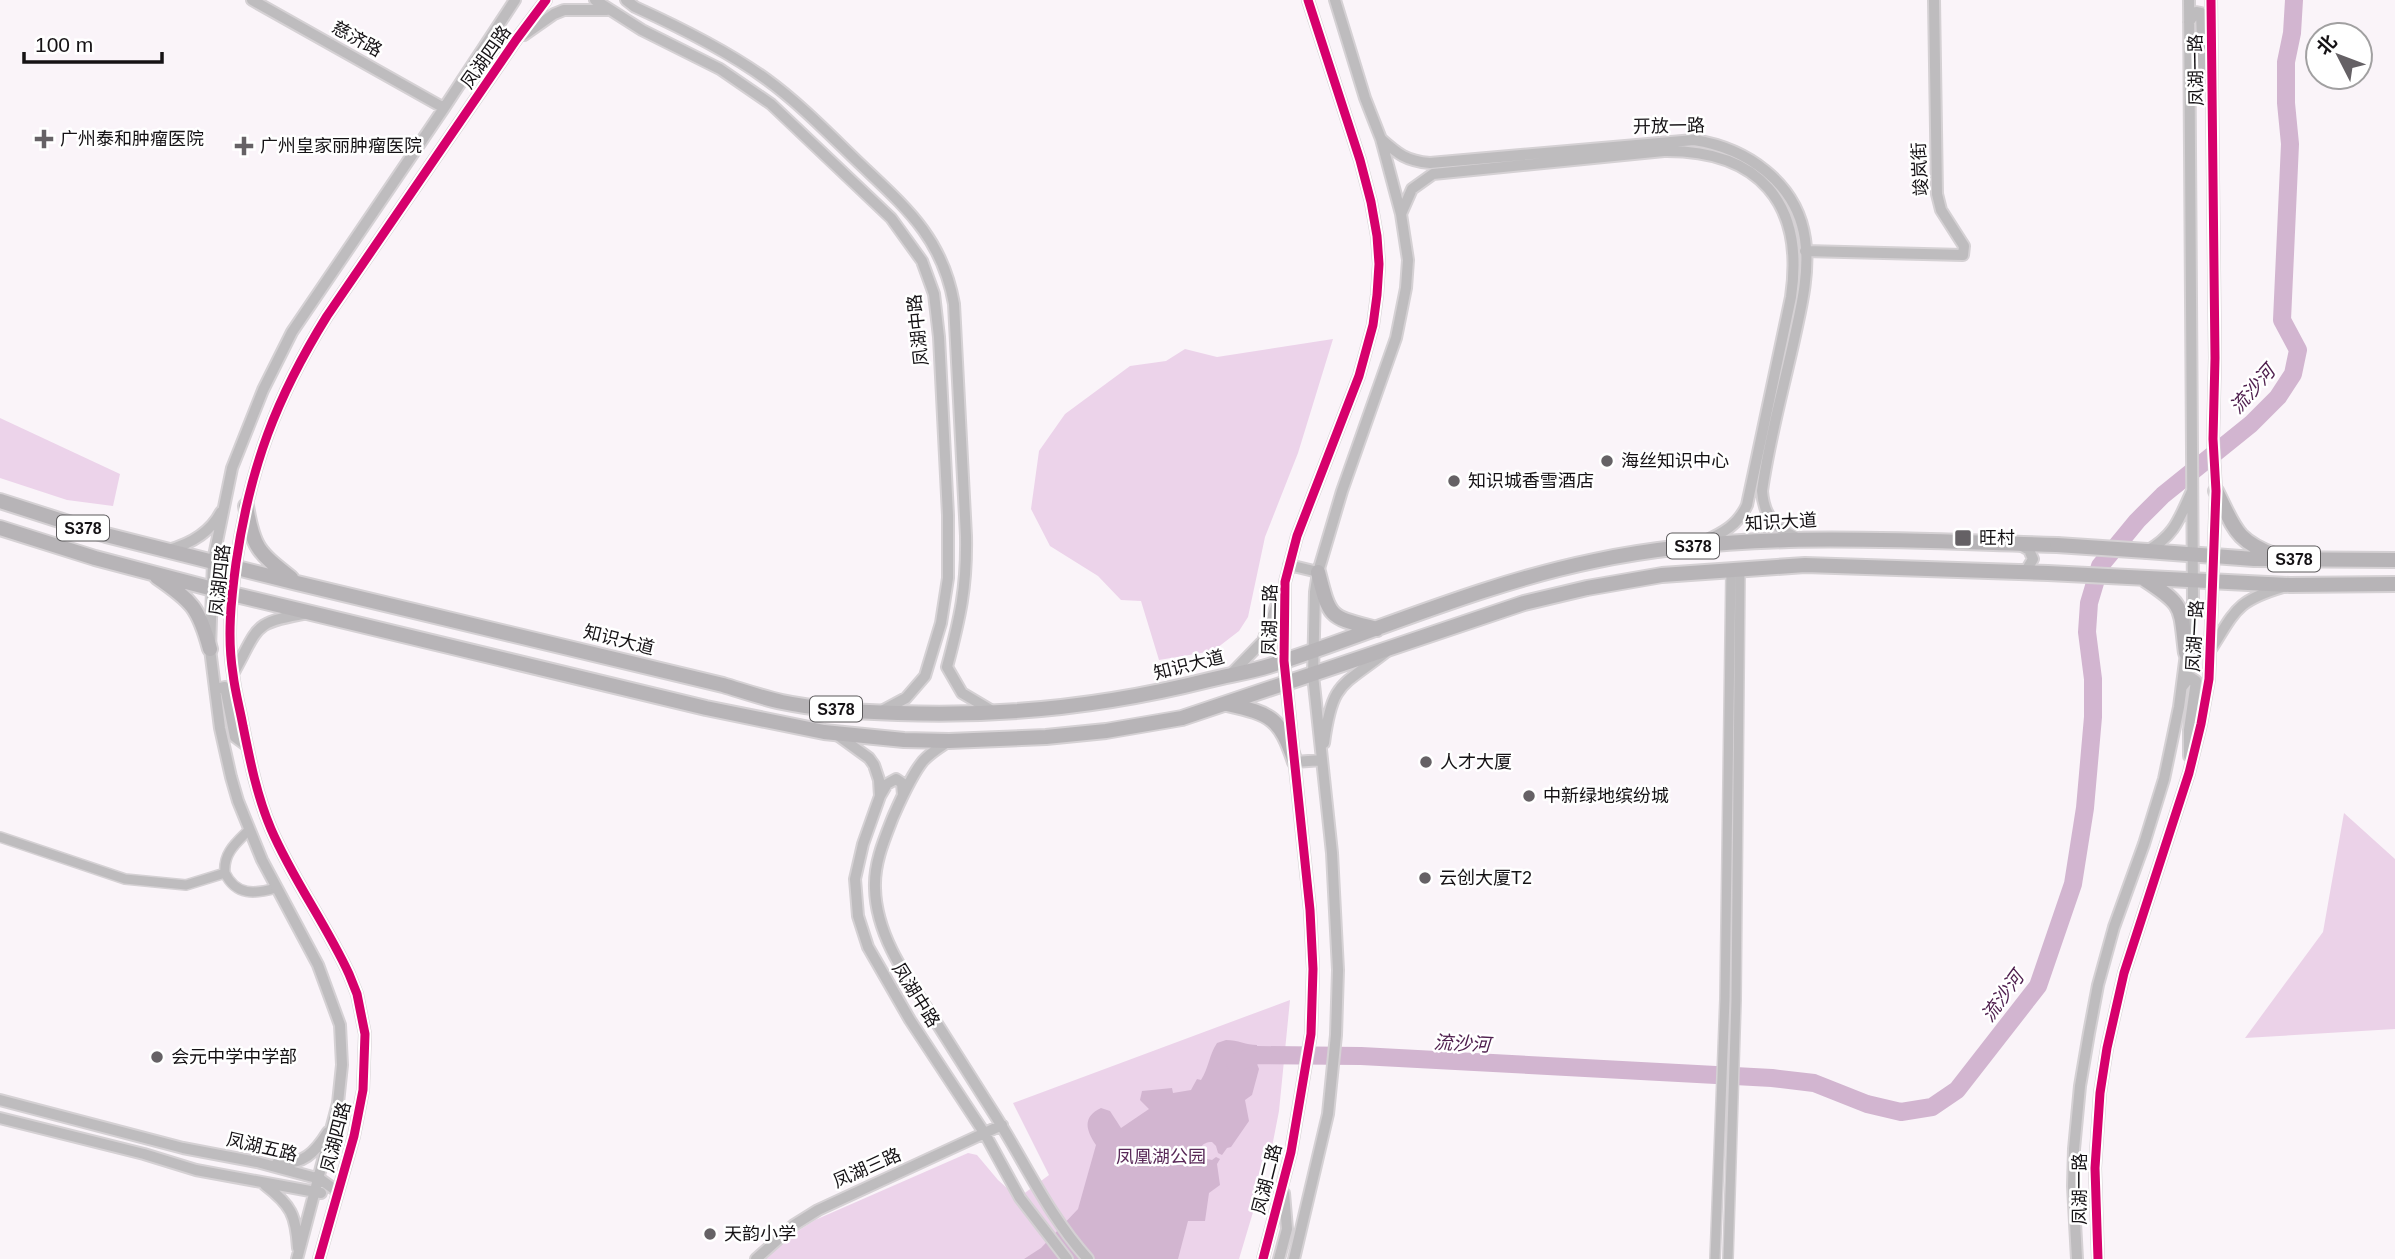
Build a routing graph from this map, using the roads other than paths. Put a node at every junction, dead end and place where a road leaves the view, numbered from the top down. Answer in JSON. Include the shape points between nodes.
{"nodes":[{"id":1,"x":252,"y":0,"type":"edge"},
{"id":2,"x":515,"y":0,"type":"edge"},
{"id":3,"x":546,"y":0,"type":"edge"},
{"id":4,"x":595,"y":0,"type":"edge"},
{"id":5,"x":1308,"y":0,"type":"edge"},
{"id":6,"x":1335,"y":0,"type":"edge"},
{"id":7,"x":1934,"y":0,"type":"edge"},
{"id":8,"x":2189,"y":0,"type":"edge"},
{"id":9,"x":629,"y":2,"type":"edge"},
{"id":10,"x":2212,"y":2,"type":"edge"},
{"id":11,"x":607,"y":10,"type":"junction"},
{"id":12,"x":650,"y":14,"type":"junction"},
{"id":13,"x":2189,"y":23,"type":"junction"},
{"id":14,"x":642,"y":30,"type":"junction"},
{"id":15,"x":516,"y":40,"type":"junction"},
{"id":16,"x":484,"y":45,"type":"junction"},
{"id":17,"x":503,"y":60,"type":"junction"},
{"id":18,"x":2213,"y":106,"type":"junction"},
{"id":19,"x":444,"y":108,"type":"junction"},
{"id":20,"x":1381,"y":139,"type":"junction"},
{"id":21,"x":1401,"y":214,"type":"junction"},
{"id":22,"x":1805,"y":251,"type":"junction"},
{"id":23,"x":232,"y":468,"type":"junction"},
{"id":24,"x":253,"y":474,"type":"junction"},
{"id":25,"x":2193,"y":489,"type":"junction"},
{"id":26,"x":2217,"y":491,"type":"junction"},
{"id":27,"x":226,"y":496,"type":"junction"},
{"id":28,"x":0,"y":501,"type":"edge"},
{"id":29,"x":246,"y":506,"type":"junction"},
{"id":30,"x":0,"y":528,"type":"edge"},
{"id":31,"x":1799,"y":539,"type":"junction"},
{"id":32,"x":127,"y":540,"type":"junction"},
{"id":33,"x":2019,"y":545,"type":"junction"},
{"id":34,"x":1694,"y":546,"type":"junction"},
{"id":35,"x":168,"y":550,"type":"junction"},
{"id":36,"x":2147,"y":551,"type":"junction"},
{"id":37,"x":2194,"y":554,"type":"junction"},
{"id":38,"x":2215,"y":556,"type":"junction"},
{"id":39,"x":2284,"y":559,"type":"junction"},
{"id":40,"x":2395,"y":560,"type":"edge"},
{"id":41,"x":213,"y":561,"type":"junction"},
{"id":42,"x":121,"y":565,"type":"junction"},
{"id":43,"x":1289,"y":565,"type":"junction"},
{"id":44,"x":236,"y":567,"type":"junction"},
{"id":45,"x":1736,"y":569,"type":"junction"},
{"id":46,"x":1318,"y":572,"type":"junction"},
{"id":47,"x":2017,"y":572,"type":"junction"},
{"id":48,"x":150,"y":573,"type":"junction"},
{"id":49,"x":2139,"y":578,"type":"junction"},
{"id":50,"x":2194,"y":580,"type":"junction"},
{"id":51,"x":2214,"y":580,"type":"junction"},
{"id":52,"x":1285,"y":582,"type":"junction"},
{"id":53,"x":297,"y":583,"type":"junction"},
{"id":54,"x":2395,"y":584,"type":"edge"},
{"id":55,"x":2290,"y":585,"type":"junction"},
{"id":56,"x":211,"y":588,"type":"junction"},
{"id":57,"x":331,"y":591,"type":"junction"},
{"id":58,"x":232,"y":594,"type":"junction"},
{"id":59,"x":318,"y":614,"type":"junction"},
{"id":60,"x":1379,"y":629,"type":"junction"},
{"id":61,"x":1393,"y":647,"type":"junction"},
{"id":62,"x":210,"y":649,"type":"junction"},
{"id":63,"x":1312,"y":651,"type":"junction"},
{"id":64,"x":2210,"y":651,"type":"junction"},
{"id":65,"x":2186,"y":653,"type":"junction"},
{"id":66,"x":1284,"y":661,"type":"junction"},
{"id":67,"x":929,"y":664,"type":"junction"},
{"id":68,"x":947,"y":667,"type":"junction"},
{"id":69,"x":233,"y":675,"type":"junction"},
{"id":70,"x":1230,"y":675,"type":"junction"},
{"id":71,"x":1313,"y":675,"type":"junction"},
{"id":72,"x":1286,"y":683,"type":"junction"},
{"id":73,"x":2182,"y":687,"type":"junction"},
{"id":74,"x":215,"y":689,"type":"junction"},
{"id":75,"x":1225,"y":704,"type":"junction"},
{"id":76,"x":880,"y":712,"type":"junction"},
{"id":77,"x":997,"y":714,"type":"junction"},
{"id":78,"x":836,"y":734,"type":"junction"},
{"id":79,"x":949,"y":741,"type":"junction"},
{"id":80,"x":247,"y":746,"type":"junction"},
{"id":81,"x":1322,"y":760,"type":"junction"},
{"id":82,"x":1295,"y":762,"type":"junction"},
{"id":83,"x":2189,"y":773,"type":"junction"},
{"id":84,"x":902,"y":795,"type":"junction"},
{"id":85,"x":880,"y":796,"type":"junction"},
{"id":86,"x":249,"y":830,"type":"junction"},
{"id":87,"x":0,"y":837,"type":"edge"},
{"id":88,"x":225,"y":873,"type":"junction"},
{"id":89,"x":276,"y":888,"type":"junction"},
{"id":90,"x":340,"y":1084,"type":"junction"},
{"id":91,"x":363,"y":1090,"type":"junction"},
{"id":92,"x":0,"y":1100,"type":"edge"},
{"id":93,"x":0,"y":1118,"type":"edge"},
{"id":94,"x":334,"y":1123,"type":"junction"},
{"id":95,"x":1002,"y":1125,"type":"junction"},
{"id":96,"x":985,"y":1134,"type":"junction"},
{"id":97,"x":205,"y":1153,"type":"junction"},
{"id":98,"x":144,"y":1154,"type":"junction"},
{"id":99,"x":257,"y":1162,"type":"junction"},
{"id":100,"x":320,"y":1179,"type":"junction"},
{"id":101,"x":263,"y":1183,"type":"junction"},
{"id":102,"x":1283,"y":1183,"type":"junction"},
{"id":103,"x":338,"y":1192,"type":"junction"},
{"id":104,"x":316,"y":1193,"type":"junction"},
{"id":105,"x":298,"y":1258,"type":"edge"},
{"id":106,"x":319,"y":1259,"type":"edge"},
{"id":107,"x":757,"y":1259,"type":"edge"},
{"id":108,"x":1068,"y":1259,"type":"edge"},
{"id":109,"x":1088,"y":1259,"type":"edge"},
{"id":110,"x":1263,"y":1259,"type":"edge"},
{"id":111,"x":1279,"y":1259,"type":"edge"},
{"id":112,"x":1294,"y":1259,"type":"edge"},
{"id":113,"x":1715,"y":1259,"type":"edge"},
{"id":114,"x":1728,"y":1259,"type":"edge"},
{"id":115,"x":2077,"y":1259,"type":"edge"},
{"id":116,"x":2098,"y":1259,"type":"edge"}],
"edges":[{"from":1,"to":19,"type":"street","name":"慈济路"},
{"from":2,"to":16,"type":"street","name":"凤湖四路"},
{"from":3,"to":15,"type":"street","name":"凤湖四路"},
{"from":4,"to":11,"type":"street","name":"凤湖中路"},
{"from":5,"to":43,"type":"street","name":"凤湖二路","via":[[1371,202],[1379,264],[1367,349]]},
{"from":6,"to":20,"type":"street"},
{"from":7,"to":22,"type":"street","name":"竣岚街","via":[[1937,194],[1941,210],[1964,246],[1963,255]]},
{"from":8,"to":13,"type":"street","name":"凤湖一路"},
{"from":9,"to":12,"type":"street","name":"凤湖中路"},
{"from":10,"to":18,"type":"street","name":"凤湖一路"},
{"from":11,"to":14,"type":"street","name":"凤湖中路"},
{"from":11,"to":15,"type":"street","via":[[564,10]]},
{"from":12,"to":14,"type":"street"},
{"from":12,"to":68,"type":"street","name":"凤湖中路","via":[[744,64],[779,89],[903,205],[938,251],[954,304],[967,567]]},
{"from":13,"to":18,"type":"street","via":[[2196,12],[2201,13],[2203,66]]},
{"from":13,"to":25,"type":"street","name":"凤湖一路"},
{"from":14,"to":67,"type":"street","name":"凤湖中路","via":[[719,69],[771,104],[891,218],[922,261],[937,314],[948,528],[946,599]]},
{"from":15,"to":17,"type":"street","name":"凤湖四路"},
{"from":16,"to":17,"type":"street"},
{"from":16,"to":19,"type":"street","name":"凤湖四路"},
{"from":17,"to":24,"type":"street","name":"凤湖四路","via":[[314,335],[276,409]]},
{"from":18,"to":26,"type":"street","name":"凤湖一路"},
{"from":19,"to":23,"type":"street","name":"凤湖四路","via":[[292,332],[262,390]]},
{"from":20,"to":21,"type":"street"},
{"from":20,"to":22,"type":"street","name":"开放一路","via":[[1403,157],[1430,163],[1676,140],[1713,143],[1757,163],[1780,186],[1798,215]]},
{"from":21,"to":34,"type":"street","name":"开放一路","via":[[1412,189],[1433,174],[1664,151],[1716,155],[1762,182],[1791,230],[1795,269],[1791,297],[1747,505],[1736,524]]},
{"from":21,"to":46,"type":"street","via":[[1408,260],[1396,338]]},
{"from":22,"to":31,"type":"street","name":"开放一路","via":[[1802,305],[1762,491],[1770,520]]},
{"from":23,"to":24,"type":"street"},
{"from":23,"to":27,"type":"street","name":"凤湖四路"},
{"from":24,"to":29,"type":"street","name":"凤湖四路"},
{"from":25,"to":36,"type":"street","via":[[2174,530]]},
{"from":25,"to":37,"type":"street","name":"凤湖一路"},
{"from":26,"to":38,"type":"street","name":"凤湖一路"},
{"from":26,"to":39,"type":"main road","via":[[2236,533]]},
{"from":27,"to":35,"type":"street","via":[[220,515],[207,530]]},
{"from":27,"to":41,"type":"street","name":"凤湖四路"},
{"from":28,"to":32,"type":"main road","name":"知识大道","number":"S378"},
{"from":29,"to":44,"type":"street","name":"凤湖四路"},
{"from":29,"to":53,"type":"main road","via":[[253,542]]},
{"from":30,"to":42,"type":"main road","number":"S378"},
{"from":31,"to":33,"type":"main road","name":"知识大道","number":"S378"},
{"from":31,"to":34,"type":"main road","name":"知识大道","number":"S378"},
{"from":32,"to":35,"type":"main road","name":"知识大道","number":"S378"},
{"from":32,"to":42,"type":"main road"},
{"from":33,"to":36,"type":"main road","name":"知识大道","number":"S378","bridge":true},
{"from":33,"to":47,"type":"street","via":[[2029,550],[2033,559],[2027,569]]},
{"from":34,"to":60,"type":"main road","name":"知识大道","number":"S378","via":[[1595,560],[1514,580]]},
{"from":35,"to":41,"type":"main road","name":"知识大道","number":"S378"},
{"from":36,"to":37,"type":"main road","name":"知识大道","number":"S378"},
{"from":37,"to":38,"type":"main road","name":"知识大道","number":"S378"},
{"from":37,"to":50,"type":"street","name":"凤湖一路"},
{"from":38,"to":39,"type":"main road","name":"知识大道","number":"S378"},
{"from":38,"to":51,"type":"street","name":"凤湖一路"},
{"from":39,"to":40,"type":"main road","name":"知识大道","number":"S378"},
{"from":41,"to":44,"type":"main road","name":"知识大道","number":"S378"},
{"from":41,"to":56,"type":"street","name":"凤湖四路"},
{"from":42,"to":48,"type":"main road","number":"S378"},
{"from":43,"to":46,"type":"street"},
{"from":43,"to":52,"type":"street","name":"凤湖二路"},
{"from":44,"to":53,"type":"main road","name":"知识大道","number":"S378"},
{"from":44,"to":58,"type":"street","name":"凤湖四路"},
{"from":45,"to":47,"type":"main road","number":"S378","via":[[1805,565]]},
{"from":45,"to":61,"type":"main road","number":"S378","via":[[1587,588],[1524,603]]},
{"from":45,"to":113,"type":"street"},
{"from":45,"to":114,"type":"street","via":[[1735,1041]]},
{"from":46,"to":60,"type":"main road","via":[[1325,601],[1335,617]]},
{"from":46,"to":63,"type":"street"},
{"from":47,"to":49,"type":"main road","number":"S378"},
{"from":48,"to":56,"type":"main road","number":"S378"},
{"from":48,"to":62,"type":"main road","via":[[196,610]]},
{"from":49,"to":50,"type":"main road","number":"S378"},
{"from":49,"to":65,"type":"main road","via":[[2176,602]]},
{"from":50,"to":51,"type":"main road","number":"S378"},
{"from":50,"to":65,"type":"street","name":"凤湖一路"},
{"from":51,"to":55,"type":"main road","number":"S378"},
{"from":51,"to":64,"type":"street","name":"凤湖一路"},
{"from":52,"to":66,"type":"street","name":"凤湖二路"},
{"from":52,"to":70,"type":"street","via":[[1263,641]]},
{"from":53,"to":57,"type":"main road","name":"知识大道","number":"S378"},
{"from":54,"to":55,"type":"main road","number":"S378"},
{"from":55,"to":64,"type":"street","via":[[2242,603]]},
{"from":56,"to":58,"type":"main road","number":"S378"},
{"from":56,"to":62,"type":"street","name":"凤湖四路"},
{"from":57,"to":59,"type":"main road"},
{"from":57,"to":76,"type":"main road","name":"知识大道","number":"S378","via":[[783,702]]},
{"from":58,"to":59,"type":"main road","number":"S378"},
{"from":58,"to":69,"type":"street","name":"凤湖四路"},
{"from":59,"to":69,"type":"street","via":[[276,618],[265,624],[249,641]]},
{"from":59,"to":78,"type":"main road","number":"S378","via":[[706,708]]},
{"from":60,"to":63,"type":"main road","name":"知识大道","number":"S378"},
{"from":61,"to":71,"type":"main road","number":"S378"},
{"from":61,"to":81,"type":"street","via":[[1334,695]]},
{"from":62,"to":74,"type":"street","name":"凤湖四路"},
{"from":63,"to":66,"type":"main road","name":"知识大道","number":"S378"},
{"from":63,"to":71,"type":"street"},
{"from":64,"to":83,"type":"street","name":"凤湖一路","via":[[2207,695]]},
{"from":65,"to":73,"type":"street","name":"凤湖一路"},
{"from":66,"to":70,"type":"main road","name":"知识大道","number":"S378"},
{"from":66,"to":72,"type":"street","name":"凤湖二路"},
{"from":67,"to":68,"type":"street","via":[[934,675]]},
{"from":67,"to":76,"type":"street","name":"凤湖中路","via":[[913,692]]},
{"from":68,"to":77,"type":"street","via":[[962,693]]},
{"from":69,"to":80,"type":"street","name":"凤湖四路"},
{"from":70,"to":77,"type":"main road","name":"知识大道","number":"S378","via":[[1153,694]]},
{"from":71,"to":72,"type":"main road","number":"S378"},
{"from":71,"to":81,"type":"street"},
{"from":72,"to":75,"type":"main road","number":"S378"},
{"from":72,"to":82,"type":"street","name":"凤湖二路"},
{"from":73,"to":83,"type":"street","via":[[2190,677],[2196,681]]},
{"from":73,"to":115,"type":"street","name":"凤湖一路","via":[[2164,779],[2114,927],[2089,1033],[2074,1149]]},
{"from":74,"to":80,"type":"street","via":[[225,687],[235,737]]},
{"from":74,"to":86,"type":"street","name":"凤湖四路","via":[[231,777]]},
{"from":75,"to":79,"type":"main road","number":"S378","via":[[1182,718],[1106,731]]},
{"from":75,"to":82,"type":"main road","via":[[1260,712],[1278,725]]},
{"from":76,"to":77,"type":"main road","name":"知识大道","number":"S378"},
{"from":78,"to":79,"type":"main road","number":"S378"},
{"from":78,"to":85,"type":"street","via":[[874,765]]},
{"from":79,"to":84,"type":"street","name":"凤湖中路","via":[[924,760]]},
{"from":80,"to":91,"type":"street","name":"凤湖四路","via":[[270,827],[338,951],[356,994],[365,1034]]},
{"from":81,"to":82,"type":"street"},
{"from":81,"to":112,"type":"street","via":[[1336,908],[1336,1035],[1319,1156]]},
{"from":82,"to":102,"type":"street","name":"凤湖二路","via":[[1313,969],[1311,1034]]},
{"from":83,"to":116,"type":"street","name":"凤湖一路","via":[[2124,973],[2107,1048],[2096,1155]]},
{"from":84,"to":85,"type":"street","via":[[902,783],[896,779]]},
{"from":84,"to":95,"type":"street","name":"凤湖中路","via":[[875,876],[880,921],[908,979]]},
{"from":85,"to":96,"type":"street","name":"凤湖中路","via":[[855,879],[862,931],[905,1011]]},
{"from":86,"to":88,"type":"street","via":[[230,850]]},
{"from":86,"to":89,"type":"street","name":"凤湖四路"},
{"from":87,"to":88,"type":"street","via":[[125,879],[186,885]]},
{"from":88,"to":89,"type":"street","via":[[243,891]]},
{"from":89,"to":90,"type":"street","name":"凤湖四路","via":[[334,1004],[342,1045]]},
{"from":90,"to":91,"type":"street"},
{"from":90,"to":94,"type":"street","name":"凤湖四路"},
{"from":91,"to":103,"type":"street","name":"凤湖四路"},
{"from":92,"to":97,"type":"street","name":"凤湖五路"},
{"from":93,"to":98,"type":"street","name":"凤湖五路"},
{"from":94,"to":99,"type":"street","via":[[304,1159],[287,1164]]},
{"from":94,"to":100,"type":"street","name":"凤湖四路"},
{"from":95,"to":96,"type":"street","name":"凤湖三路"},
{"from":95,"to":109,"type":"street","name":"凤湖中路","via":[[1036,1188]]},
{"from":96,"to":107,"type":"street","name":"凤湖三路","via":[[818,1210]]},
{"from":96,"to":108,"type":"street","name":"凤湖中路","via":[[1020,1198]]},
{"from":97,"to":98,"type":"street","via":[[222,1161],[222,1166]]},
{"from":97,"to":99,"type":"street","name":"凤湖五路"},
{"from":98,"to":101,"type":"street","name":"凤湖五路"},
{"from":99,"to":100,"type":"street","name":"凤湖五路"},
{"from":100,"to":103,"type":"street","name":"凤湖五路"},
{"from":100,"to":104,"type":"street","name":"凤湖四路"},
{"from":101,"to":104,"type":"street","name":"凤湖五路"},
{"from":101,"to":105,"type":"street","via":[[293,1214]]},
{"from":102,"to":110,"type":"street","name":"凤湖二路"},
{"from":102,"to":111,"type":"street","via":[[1287,1229]]},
{"from":103,"to":104,"type":"street","name":"凤湖五路"},
{"from":103,"to":106,"type":"street","name":"凤湖四路"},
{"from":104,"to":105,"type":"street","name":"凤湖四路"}]}
